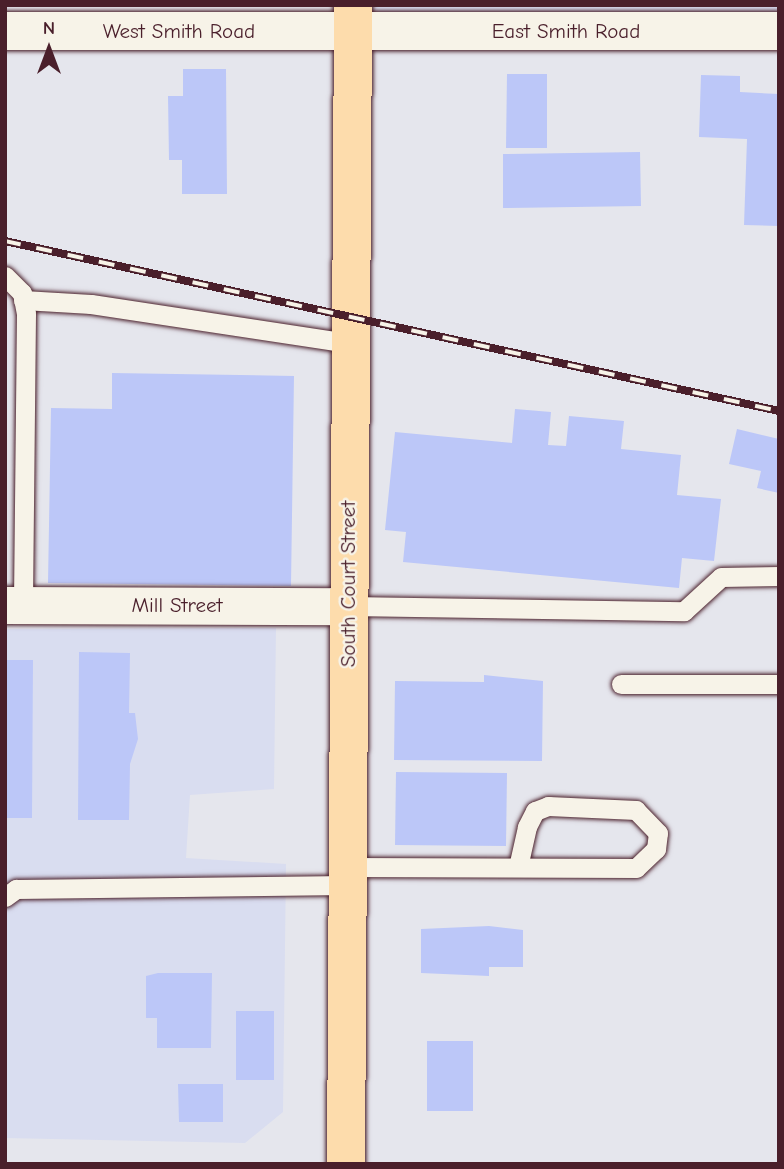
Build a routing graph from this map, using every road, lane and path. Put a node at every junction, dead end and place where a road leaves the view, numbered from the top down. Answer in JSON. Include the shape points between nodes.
{"nodes":[{"id":1,"x":353,"y":18,"type":"edge"},
{"id":2,"x":5,"y":31,"type":"edge"},
{"id":3,"x":779,"y":31,"type":"edge"},
{"id":4,"x":5,"y":276,"type":"edge"},
{"id":5,"x":23,"y":300,"type":"junction"},
{"id":6,"x":349,"y":343,"type":"junction"},
{"id":7,"x":779,"y":576,"type":"edge"},
{"id":8,"x":14,"y":605,"type":"edge"},
{"id":9,"x":348,"y":606,"type":"junction"},
{"id":10,"x":621,"y":684,"type":"dead end"},
{"id":11,"x":779,"y":684,"type":"edge"},
{"id":12,"x":518,"y":867,"type":"junction"},
{"id":13,"x":347,"y":876,"type":"junction"},
{"id":14,"x":5,"y":897,"type":"edge"},
{"id":15,"x":346,"y":1164,"type":"edge"}],
"edges":[{"from":1,"to":2,"type":"street","name":"West Smith Road"},
{"from":1,"to":3,"type":"street","name":"East Smith Road"},
{"from":1,"to":6,"type":"highway","name":"South Court Street"},
{"from":4,"to":5,"type":"lane"},
{"from":5,"to":6,"type":"lane","via":[[91,303]]},
{"from":5,"to":8,"type":"lane"},
{"from":6,"to":9,"type":"highway","name":"South Court Street"},
{"from":7,"to":9,"type":"lane","via":[[721,577],[684,611]]},
{"from":8,"to":9,"type":"street","name":"Mill Street"},
{"from":9,"to":13,"type":"highway","name":"South Court Street"},
{"from":10,"to":11,"type":"lane"},
{"from":12,"to":12,"type":"lane","via":[[636,868],[656,849],[658,834],[636,810],[548,806],[535,811],[527,827]]},
{"from":12,"to":13,"type":"lane"},
{"from":13,"to":14,"type":"lane","via":[[16,889]]},
{"from":13,"to":15,"type":"highway","name":"South Court Street"}]}
